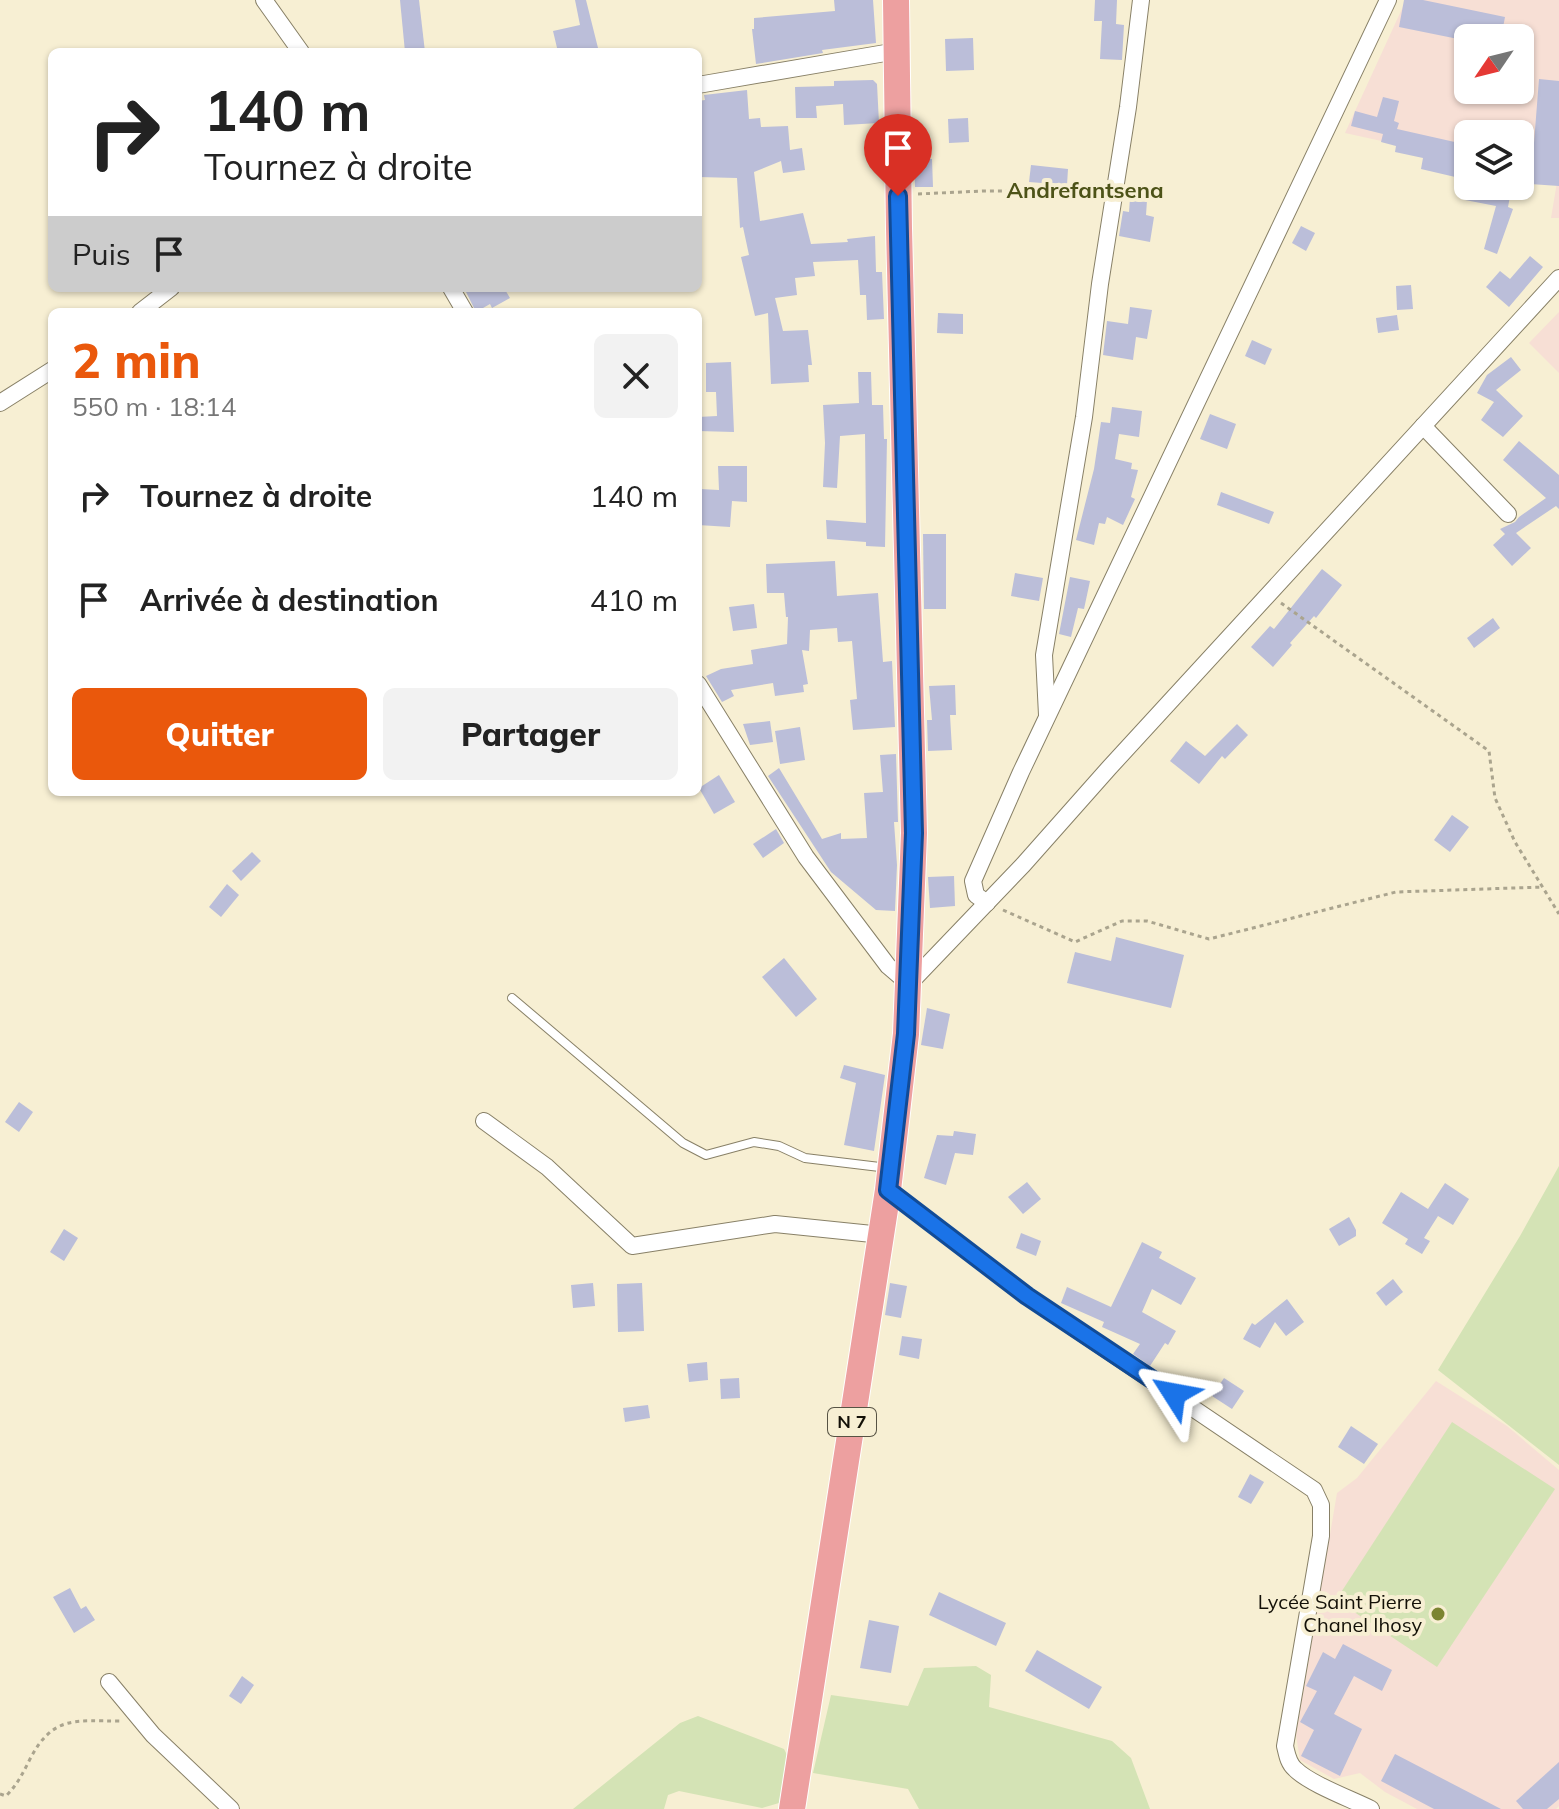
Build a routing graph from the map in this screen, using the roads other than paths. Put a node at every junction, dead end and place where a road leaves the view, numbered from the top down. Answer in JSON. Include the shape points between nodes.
{"nodes":[{"id":1,"x":264,"y":0,"type":"edge"},
{"id":2,"x":896,"y":0,"type":"edge"},
{"id":3,"x":1141,"y":0,"type":"edge"},
{"id":4,"x":1388,"y":0,"type":"edge"},
{"id":5,"x":298,"y":48,"type":"edge"},
{"id":6,"x":897,"y":51,"type":"junction"},
{"id":7,"x":702,"y":84,"type":"edge"},
{"id":8,"x":1559,"y":278,"type":"edge"},
{"id":9,"x":166,"y":292,"type":"edge"},
{"id":10,"x":145,"y":308,"type":"edge"},
{"id":11,"x":48,"y":373,"type":"edge"},
{"id":12,"x":0,"y":403,"type":"edge"},
{"id":13,"x":1423,"y":426,"type":"junction"},
{"id":14,"x":1508,"y":514,"type":"dead end"},
{"id":15,"x":702,"y":690,"type":"edge"},
{"id":16,"x":1047,"y":716,"type":"junction"},
{"id":17,"x":987,"y":903,"type":"junction"},
{"id":18,"x":909,"y":984,"type":"junction"},
{"id":19,"x":512,"y":998,"type":"dead end"},
{"id":20,"x":484,"y":1121,"type":"dead end"},
{"id":21,"x":889,"y":1179,"type":"junction"},
{"id":22,"x":882,"y":1235,"type":"junction"},
{"id":23,"x":109,"y":1682,"type":"dead end"},
{"id":24,"x":231,"y":1809,"type":"edge"},
{"id":25,"x":792,"y":1809,"type":"edge"},
{"id":26,"x":1371,"y":1809,"type":"edge"}],
"edges":[{"from":1,"to":5,"type":"street"},
{"from":2,"to":6,"type":"main road","number":"N 7"},
{"from":3,"to":16,"type":"street","via":[[1084,417],[1044,655]]},
{"from":4,"to":16,"type":"street"},
{"from":6,"to":7,"type":"street"},
{"from":6,"to":18,"type":"main road","number":"N 7","via":[[914,833]]},
{"from":8,"to":13,"type":"street"},
{"from":9,"to":10,"type":"street"},
{"from":11,"to":12,"type":"street"},
{"from":13,"to":14,"type":"street"},
{"from":13,"to":17,"type":"street"},
{"from":15,"to":18,"type":"street","via":[[806,857],[888,966]]},
{"from":16,"to":17,"type":"street","via":[[973,881],[976,895]]},
{"from":17,"to":18,"type":"street"},
{"from":18,"to":21,"type":"main road","number":"N 7"},
{"from":19,"to":21,"type":"lane","via":[[683,1143],[706,1155],[754,1142]]},
{"from":20,"to":22,"type":"street","via":[[547,1167],[632,1246],[775,1224]]},
{"from":21,"to":22,"type":"main road","number":"N 7"},
{"from":21,"to":26,"type":"street","via":[[1027,1296],[1314,1490],[1321,1505],[1321,1536],[1285,1746],[1293,1768]]},
{"from":22,"to":25,"type":"main road","number":"N 7"},
{"from":23,"to":24,"type":"street","via":[[140,1722]]}]}
